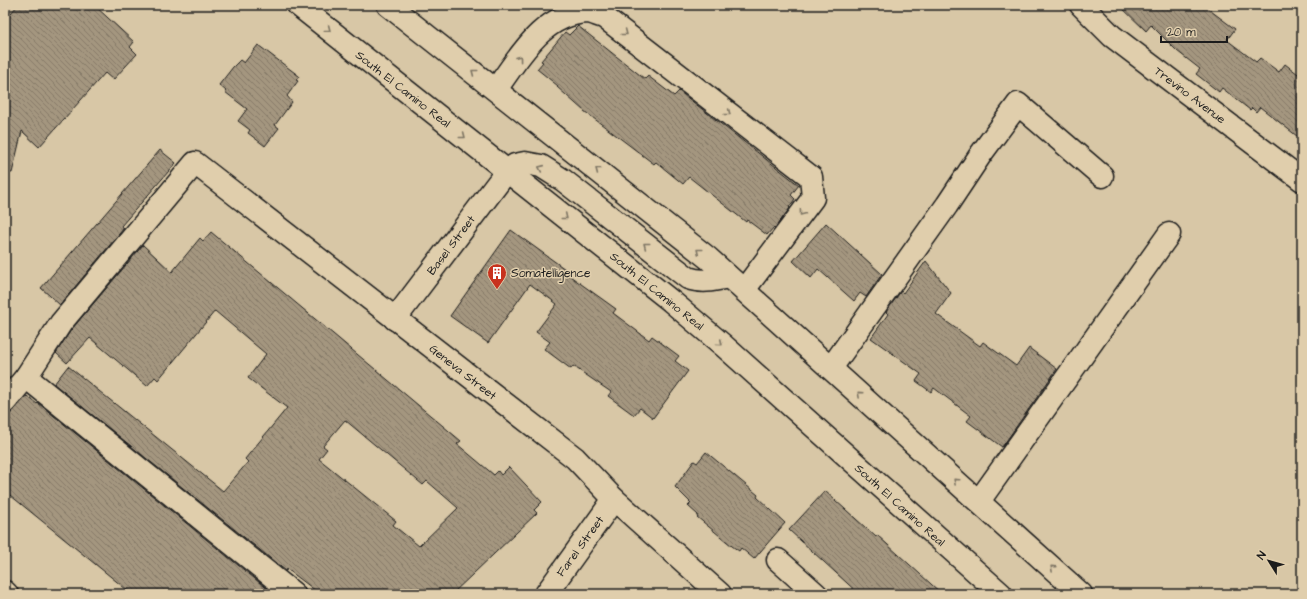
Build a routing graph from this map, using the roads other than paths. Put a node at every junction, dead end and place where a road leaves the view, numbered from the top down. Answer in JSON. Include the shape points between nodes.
{"nodes":[{"id":1,"x":298,"y":5,"type":"edge"},
{"id":2,"x":388,"y":5,"type":"edge"},
{"id":3,"x":1081,"y":5,"type":"edge"},
{"id":4,"x":496,"y":89,"type":"junction"},
{"id":5,"x":507,"y":171,"type":"junction"},
{"id":6,"x":1102,"y":176,"type":"dead end"},
{"id":7,"x":1302,"y":180,"type":"edge"},
{"id":8,"x":1169,"y":234,"type":"dead end"},
{"id":9,"x":736,"y":283,"type":"junction"},
{"id":10,"x":395,"y":319,"type":"junction"},
{"id":11,"x":831,"y":368,"type":"junction"},
{"id":12,"x":26,"y":377,"type":"junction"},
{"id":13,"x":5,"y":402,"type":"edge"},
{"id":14,"x":614,"y":499,"type":"junction"},
{"id":15,"x":979,"y":501,"type":"junction"},
{"id":16,"x":778,"y":560,"type":"dead end"},
{"id":17,"x":810,"y":592,"type":"edge"},
{"id":18,"x":294,"y":594,"type":"edge"},
{"id":19,"x":546,"y":594,"type":"edge"},
{"id":20,"x":720,"y":594,"type":"edge"},
{"id":21,"x":1001,"y":594,"type":"edge"},
{"id":22,"x":1082,"y":594,"type":"edge"}],
"edges":[{"from":1,"to":5,"type":"main road","name":"South El Camino Real","one_way":true},
{"from":4,"to":2,"type":"main road","one_way":true},
{"from":3,"to":7,"type":"main road","name":"Trevino Avenue","via":[[1112,36]]},
{"from":9,"to":4,"type":"main road","one_way":true,"via":[[637,200]]},
{"from":4,"to":9,"type":"main road","one_way":true,"via":[[536,35],[551,23],[570,15],[588,12],[604,17],[811,177],[813,198]]},
{"from":9,"to":5,"type":"main road","one_way":true,"via":[[696,281],[688,278],[563,180],[541,166],[515,164]]},
{"from":5,"to":10,"type":"main road","name":"Basel Street"},
{"from":5,"to":21,"type":"main road","name":"South El Camino Real","one_way":true,"via":[[724,346]]},
{"from":6,"to":11,"type":"main road","via":[[1018,104],[980,154],[947,206]]},
{"from":8,"to":15,"type":"main road"},
{"from":9,"to":11,"type":"main road"},
{"from":10,"to":12,"type":"main road","name":"Geneva Street","via":[[195,162],[61,323]]},
{"from":10,"to":14,"type":"main road","name":"Geneva Street","via":[[576,458]]},
{"from":15,"to":11,"type":"main road","one_way":true},
{"from":12,"to":13,"type":"main road"},
{"from":12,"to":18,"type":"main road"},
{"from":14,"to":19,"type":"main road","name":"Farel Street"},
{"from":14,"to":20,"type":"main road","name":"Geneva Street"},
{"from":22,"to":15,"type":"main road","one_way":true},
{"from":16,"to":17,"type":"main road"}]}
